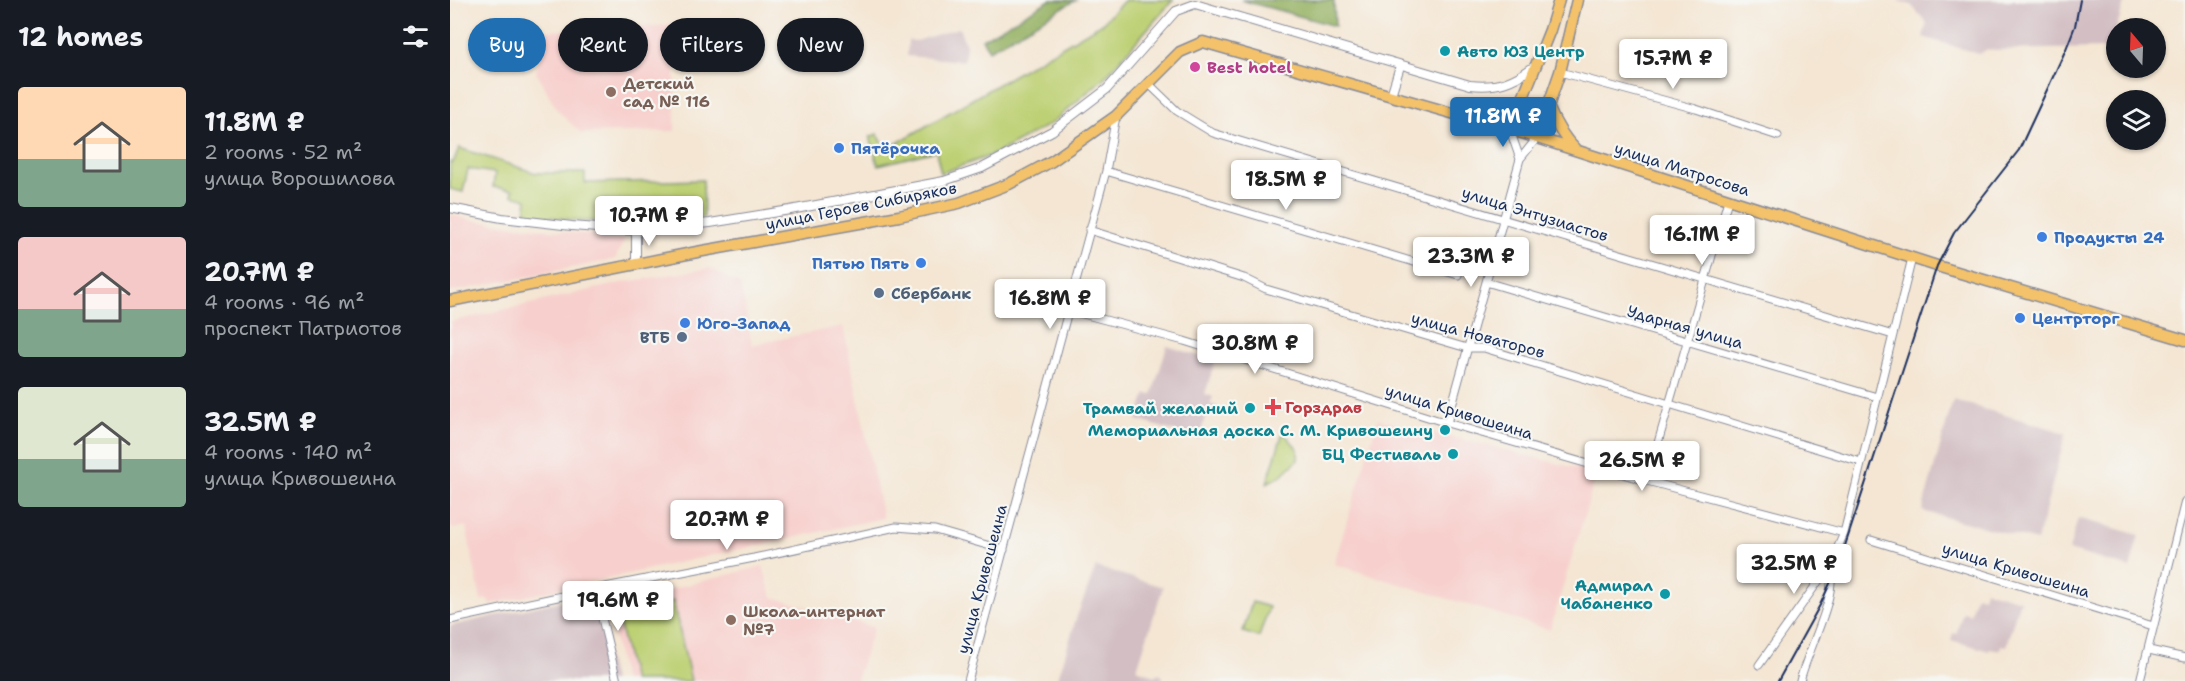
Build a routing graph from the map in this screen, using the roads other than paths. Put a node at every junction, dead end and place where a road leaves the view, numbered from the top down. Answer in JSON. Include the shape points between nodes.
{"nodes":[{"id":1,"x":1559,"y":0,"type":"edge"},
{"id":2,"x":1577,"y":0,"type":"edge"},
{"id":3,"x":1195,"y":2,"type":"edge"},
{"id":4,"x":1203,"y":42,"type":"joint"},
{"id":5,"x":1536,"y":65,"type":"junction"},
{"id":6,"x":1400,"y":66,"type":"junction"},
{"id":7,"x":1560,"y":72,"type":"junction"},
{"id":8,"x":1148,"y":82,"type":"junction"},
{"id":9,"x":1391,"y":95,"type":"junction"},
{"id":10,"x":1548,"y":106,"type":"junction"},
{"id":11,"x":1116,"y":116,"type":"junction"},
{"id":12,"x":1510,"y":130,"type":"junction"},
{"id":13,"x":1778,"y":136,"type":"dead end"},
{"id":14,"x":1538,"y":138,"type":"junction"},
{"id":15,"x":1576,"y":150,"type":"junction"},
{"id":16,"x":1520,"y":159,"type":"junction"},
{"id":17,"x":1106,"y":171,"type":"junction"},
{"id":18,"x":1728,"y":200,"type":"junction"},
{"id":19,"x":450,"y":208,"type":"edge"},
{"id":20,"x":1505,"y":219,"type":"junction"},
{"id":21,"x":636,"y":231,"type":"junction"},
{"id":22,"x":1089,"y":231,"type":"junction"},
{"id":23,"x":1912,"y":258,"type":"junction"},
{"id":24,"x":636,"y":264,"type":"junction"},
{"id":25,"x":1458,"y":275,"type":"dead end"},
{"id":26,"x":1705,"y":279,"type":"junction"},
{"id":27,"x":1486,"y":282,"type":"junction"},
{"id":28,"x":450,"y":301,"type":"edge"},
{"id":29,"x":1068,"y":310,"type":"junction"},
{"id":30,"x":1893,"y":335,"type":"junction"},
{"id":31,"x":2185,"y":340,"type":"edge"},
{"id":32,"x":1687,"y":342,"type":"junction"},
{"id":33,"x":1467,"y":348,"type":"junction"},
{"id":34,"x":1877,"y":397,"type":"junction"},
{"id":35,"x":1668,"y":404,"type":"junction"},
{"id":36,"x":1447,"y":423,"type":"junction"},
{"id":37,"x":1861,"y":462,"type":"junction"},
{"id":38,"x":1647,"y":481,"type":"junction"},
{"id":39,"x":2185,"y":501,"type":"edge"},
{"id":40,"x":1844,"y":533,"type":"junction"},
{"id":41,"x":1871,"y":540,"type":"dead end"},
{"id":42,"x":1004,"y":550,"type":"junction"},
{"id":43,"x":1830,"y":565,"type":"junction"},
{"id":44,"x":595,"y":589,"type":"junction"},
{"id":45,"x":450,"y":620,"type":"edge"},
{"id":46,"x":2153,"y":626,"type":"junction"},
{"id":47,"x":2149,"y":650,"type":"junction"},
{"id":48,"x":2185,"y":658,"type":"edge"},
{"id":49,"x":1759,"y":665,"type":"dead end"},
{"id":50,"x":617,"y":681,"type":"edge"},
{"id":51,"x":968,"y":681,"type":"edge"},
{"id":52,"x":1800,"y":681,"type":"edge"},
{"id":53,"x":2140,"y":681,"type":"edge"}],
"edges":[{"from":1,"to":5,"type":"main road"},
{"from":2,"to":7,"type":"main road"},
{"from":3,"to":6,"type":"street"},
{"from":3,"to":21,"type":"street","name":"улица Героев Сибиряков","via":[[1176,11],[1107,89],[1052,131],[982,168],[944,181],[790,210]]},
{"from":4,"to":8,"type":"main road","name":"улица Героев Сибиряков","via":[[1180,52]]},
{"from":4,"to":9,"type":"main road","name":"улица Матросова"},
{"from":5,"to":6,"type":"street","via":[[1516,80],[1485,87]]},
{"from":5,"to":12,"type":"main road"},
{"from":6,"to":9,"type":"street"},
{"from":7,"to":10,"type":"main road"},
{"from":7,"to":13,"type":"street"},
{"from":8,"to":11,"type":"main road","name":"улица Героев Сибиряков"},
{"from":8,"to":20,"type":"street","name":"улица Энтузиастов","via":[[1177,111],[1213,133]]},
{"from":9,"to":12,"type":"main road","name":"улица Матросова"},
{"from":10,"to":14,"type":"main road"},
{"from":10,"to":15,"type":"main road","via":[[1564,138]]},
{"from":11,"to":17,"type":"street","name":"улица Кривошеина"},
{"from":11,"to":24,"type":"main road","name":"улица Героев Сибиряков","via":[[1052,161],[1009,184],[959,203]]},
{"from":12,"to":14,"type":"main road","name":"улица Матросова"},
{"from":12,"to":16,"type":"street"},
{"from":14,"to":15,"type":"main road","name":"улица Матросова"},
{"from":14,"to":16,"type":"street"},
{"from":15,"to":18,"type":"main road","name":"улица Матросова"},
{"from":16,"to":20,"type":"street"},
{"from":17,"to":22,"type":"street","name":"улица Кривошеина"},
{"from":17,"to":25,"type":"street"},
{"from":18,"to":23,"type":"main road","name":"улица Матросова"},
{"from":18,"to":26,"type":"street"},
{"from":19,"to":21,"type":"street","name":"улица Героев Сибиряков","via":[[489,216]]},
{"from":20,"to":26,"type":"street","name":"улица Энтузиастов"},
{"from":20,"to":27,"type":"street"},
{"from":21,"to":24,"type":"street"},
{"from":22,"to":29,"type":"street","name":"улица Кривошеина"},
{"from":22,"to":33,"type":"street","name":"улица Новаторов","via":[[1244,278],[1266,289]]},
{"from":23,"to":30,"type":"street"},
{"from":23,"to":31,"type":"main road","name":"улица Матросова"},
{"from":24,"to":28,"type":"main road","name":"улица Героев Сибиряков"},
{"from":26,"to":30,"type":"street","name":"улица Энтузиастов"},
{"from":26,"to":32,"type":"street"},
{"from":27,"to":32,"type":"street","name":"Ударная улица"},
{"from":27,"to":33,"type":"street"},
{"from":29,"to":36,"type":"street","name":"улица Кривошеина","via":[[1238,357]]},
{"from":29,"to":42,"type":"street","name":"улица Кривошеина"},
{"from":30,"to":34,"type":"street"},
{"from":32,"to":34,"type":"street","name":"Ударная улица"},
{"from":32,"to":35,"type":"street"},
{"from":33,"to":35,"type":"street","name":"улица Новаторов","via":[[1484,348]]},
{"from":33,"to":36,"type":"street"},
{"from":34,"to":37,"type":"street"},
{"from":35,"to":37,"type":"street","name":"улица Новаторов"},
{"from":35,"to":38,"type":"street"},
{"from":36,"to":38,"type":"street","name":"улица Кривошеина"},
{"from":37,"to":40,"type":"street"},
{"from":38,"to":40,"type":"street","name":"улица Кривошеина"},
{"from":39,"to":46,"type":"street"},
{"from":40,"to":43,"type":"street"},
{"from":41,"to":46,"type":"street","name":"улица Кривошеина"},
{"from":42,"to":44,"type":"street","via":[[935,530],[896,527]]},
{"from":42,"to":51,"type":"street","name":"улица Кривошеина"},
{"from":43,"to":49,"type":"street"},
{"from":43,"to":52,"type":"street","via":[[1830,595]]},
{"from":44,"to":45,"type":"street"},
{"from":44,"to":50,"type":"street"},
{"from":46,"to":47,"type":"street"},
{"from":47,"to":48,"type":"street"},
{"from":47,"to":53,"type":"street"}]}
